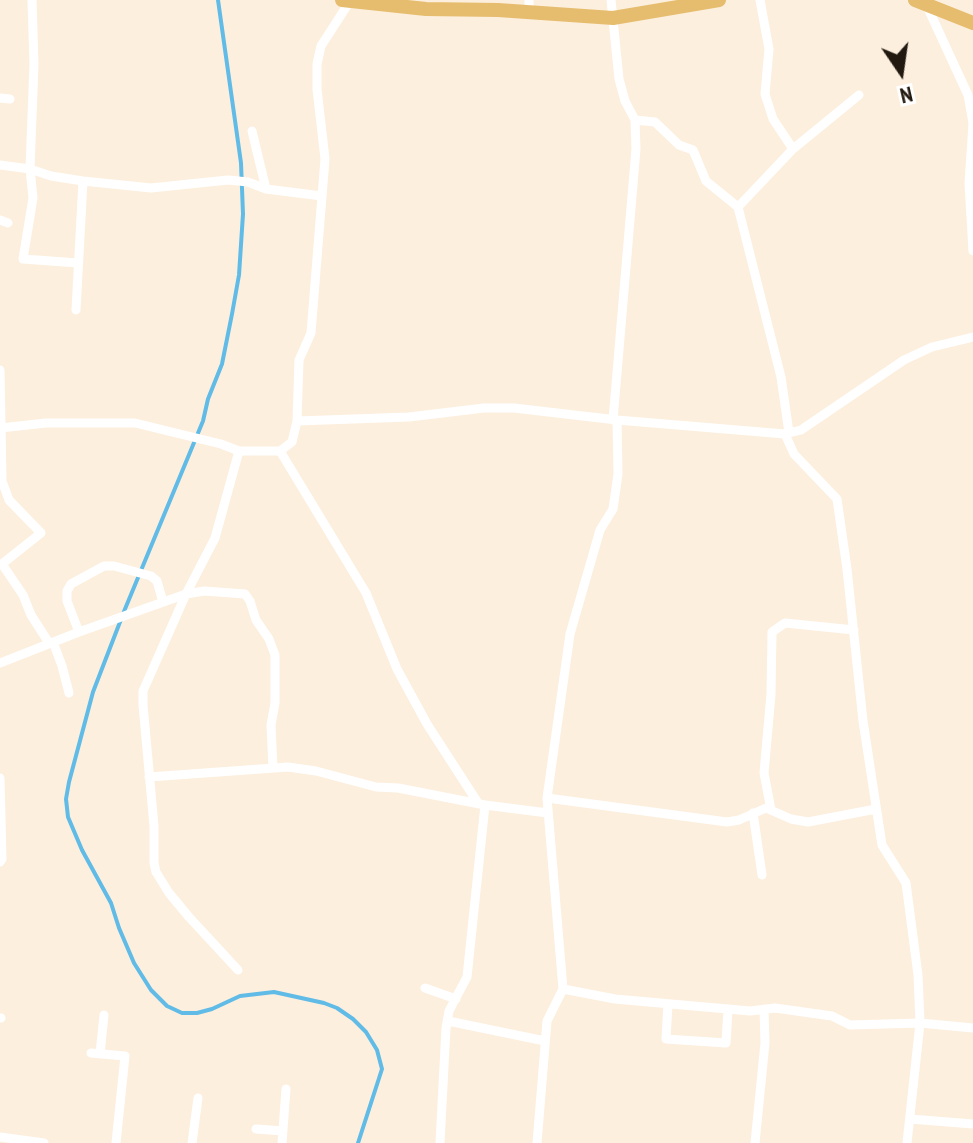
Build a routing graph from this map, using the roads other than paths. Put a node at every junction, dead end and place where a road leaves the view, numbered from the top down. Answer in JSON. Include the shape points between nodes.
{"nodes":[{"id":1,"x":32,"y":0,"type":"edge"},
{"id":2,"x":342,"y":0,"type":"edge"},
{"id":3,"x":611,"y":0,"type":"edge"},
{"id":4,"x":719,"y":0,"type":"edge"},
{"id":5,"x":760,"y":0,"type":"edge"},
{"id":6,"x":350,"y":1,"type":"edge"},
{"id":7,"x":366,"y":1,"type":"edge"},
{"id":8,"x":920,"y":2,"type":"edge"},
{"id":9,"x":529,"y":6,"type":"edge"},
{"id":10,"x":613,"y":18,"type":"junction"},
{"id":11,"x":973,"y":23,"type":"edge"},
{"id":12,"x":859,"y":95,"type":"dead end"},
{"id":13,"x":635,"y":120,"type":"junction"},
{"id":14,"x":973,"y":123,"type":"edge"},
{"id":15,"x":252,"y":131,"type":"dead end"},
{"id":16,"x":793,"y":149,"type":"junction"},
{"id":17,"x":0,"y":165,"type":"edge"},
{"id":18,"x":30,"y":169,"type":"junction"},
{"id":19,"x":83,"y":181,"type":"junction"},
{"id":20,"x":266,"y":189,"type":"junction"},
{"id":21,"x":322,"y":196,"type":"junction"},
{"id":22,"x":738,"y":207,"type":"junction"},
{"id":23,"x":973,"y":251,"type":"edge"},
{"id":24,"x":78,"y":263,"type":"junction"},
{"id":25,"x":76,"y":310,"type":"dead end"},
{"id":26,"x":973,"y":337,"type":"edge"},
{"id":27,"x":0,"y":370,"type":"edge"},
{"id":28,"x":615,"y":420,"type":"junction"},
{"id":29,"x":297,"y":421,"type":"junction"},
{"id":30,"x":1,"y":428,"type":"edge"},
{"id":31,"x":787,"y":433,"type":"junction"},
{"id":32,"x":239,"y":451,"type":"junction"},
{"id":33,"x":280,"y":451,"type":"junction"},
{"id":34,"x":186,"y":594,"type":"junction"},
{"id":35,"x":163,"y":602,"type":"junction"},
{"id":36,"x":854,"y":630,"type":"junction"},
{"id":37,"x":79,"y":632,"type":"junction"},
{"id":38,"x":51,"y":643,"type":"junction"},
{"id":39,"x":0,"y":663,"type":"edge"},
{"id":40,"x":69,"y":693,"type":"dead end"},
{"id":41,"x":273,"y":768,"type":"junction"},
{"id":42,"x":149,"y":777,"type":"junction"},
{"id":43,"x":0,"y":778,"type":"edge"},
{"id":44,"x":547,"y":798,"type":"junction"},
{"id":45,"x":481,"y":804,"type":"junction"},
{"id":46,"x":876,"y":809,"type":"junction"},
{"id":47,"x":771,"y":810,"type":"junction"},
{"id":48,"x":548,"y":813,"type":"junction"},
{"id":49,"x":753,"y":813,"type":"junction"},
{"id":50,"x":0,"y":862,"type":"edge"},
{"id":51,"x":762,"y":875,"type":"dead end"},
{"id":52,"x":238,"y":970,"type":"dead end"},
{"id":53,"x":425,"y":988,"type":"dead end"},
{"id":54,"x":563,"y":989,"type":"junction"},
{"id":55,"x":456,"y":999,"type":"junction"},
{"id":56,"x":668,"y":1004,"type":"junction"},
{"id":57,"x":728,"y":1009,"type":"junction"},
{"id":58,"x":764,"y":1009,"type":"junction"},
{"id":59,"x":104,"y":1015,"type":"dead end"},
{"id":60,"x":448,"y":1021,"type":"junction"},
{"id":61,"x":920,"y":1023,"type":"junction"},
{"id":62,"x":973,"y":1028,"type":"edge"},
{"id":63,"x":545,"y":1041,"type":"junction"},
{"id":64,"x":286,"y":1089,"type":"dead end"},
{"id":65,"x":198,"y":1098,"type":"dead end"},
{"id":66,"x":910,"y":1119,"type":"junction"},
{"id":67,"x":973,"y":1124,"type":"edge"},
{"id":68,"x":256,"y":1129,"type":"dead end"},
{"id":69,"x":283,"y":1131,"type":"junction"},
{"id":70,"x":0,"y":1137,"type":"edge"},
{"id":71,"x":38,"y":1143,"type":"edge"},
{"id":72,"x":116,"y":1143,"type":"edge"},
{"id":73,"x":192,"y":1143,"type":"edge"},
{"id":74,"x":282,"y":1143,"type":"edge"},
{"id":75,"x":440,"y":1143,"type":"edge"},
{"id":76,"x":537,"y":1143,"type":"edge"},
{"id":77,"x":755,"y":1143,"type":"edge"},
{"id":78,"x":907,"y":1143,"type":"edge"}],
"edges":[{"from":1,"to":18,"type":"street"},
{"from":2,"to":6,"type":"main road"},
{"from":3,"to":10,"type":"street"},
{"from":4,"to":10,"type":"main road"},
{"from":5,"to":16,"type":"street","via":[[769,49],[765,94],[773,119]]},
{"from":6,"to":7,"type":"main road"},
{"from":6,"to":21,"type":"street","via":[[321,46],[317,64],[325,159]]},
{"from":7,"to":9,"type":"main road","via":[[426,9]]},
{"from":8,"to":11,"type":"main road"},
{"from":8,"to":14,"type":"street","via":[[968,95]]},
{"from":9,"to":10,"type":"main road"},
{"from":10,"to":13,"type":"street","via":[[619,79]]},
{"from":12,"to":16,"type":"street"},
{"from":13,"to":22,"type":"street","via":[[655,122],[679,145],[693,150],[706,181]]},
{"from":13,"to":28,"type":"street"},
{"from":14,"to":23,"type":"street"},
{"from":15,"to":20,"type":"street"},
{"from":16,"to":22,"type":"street"},
{"from":17,"to":18,"type":"street"},
{"from":18,"to":19,"type":"street"},
{"from":18,"to":24,"type":"street","via":[[33,198],[23,259]]},
{"from":19,"to":20,"type":"street","via":[[151,188],[228,180]]},
{"from":19,"to":24,"type":"street"},
{"from":20,"to":21,"type":"street"},
{"from":21,"to":29,"type":"street","via":[[311,333],[299,360]]},
{"from":22,"to":31,"type":"street","via":[[781,377]]},
{"from":24,"to":25,"type":"street"},
{"from":26,"to":31,"type":"street","via":[[904,360],[801,430]]},
{"from":27,"to":30,"type":"street"},
{"from":28,"to":29,"type":"street","via":[[484,408]]},
{"from":28,"to":31,"type":"street"},
{"from":28,"to":44,"type":"street","via":[[618,474],[613,509],[600,530],[570,634]]},
{"from":29,"to":33,"type":"street","via":[[292,442]]},
{"from":30,"to":32,"type":"street","via":[[135,423]]},
{"from":30,"to":38,"type":"street","via":[[2,481],[9,500],[41,533],[2,564]]},
{"from":31,"to":36,"type":"street","via":[[794,454],[837,499]]},
{"from":32,"to":33,"type":"street"},
{"from":32,"to":34,"type":"street","via":[[215,538]]},
{"from":33,"to":45,"type":"street","via":[[366,593],[427,724]]},
{"from":34,"to":35,"type":"street"},
{"from":34,"to":41,"type":"street","via":[[245,594],[269,639],[275,655]]},
{"from":34,"to":42,"type":"street","via":[[143,691]]},
{"from":35,"to":37,"type":"street"},
{"from":35,"to":37,"type":"street","via":[[151,576],[104,566],[67,591]]},
{"from":36,"to":46,"type":"street"},
{"from":36,"to":47,"type":"street","via":[[785,623],[772,632],[764,773]]},
{"from":37,"to":38,"type":"street"},
{"from":38,"to":39,"type":"street"},
{"from":38,"to":40,"type":"street"},
{"from":41,"to":42,"type":"street"},
{"from":41,"to":45,"type":"street","via":[[316,771]]},
{"from":42,"to":52,"type":"street","via":[[156,872]]},
{"from":43,"to":50,"type":"street"},
{"from":44,"to":48,"type":"street"},
{"from":44,"to":49,"type":"street","via":[[727,822]]},
{"from":45,"to":48,"type":"street"},
{"from":45,"to":55,"type":"street","via":[[467,977]]},
{"from":46,"to":47,"type":"street","via":[[808,822]]},
{"from":46,"to":61,"type":"street","via":[[882,845],[906,883]]},
{"from":47,"to":49,"type":"street"},
{"from":48,"to":54,"type":"street"},
{"from":49,"to":51,"type":"street"},
{"from":53,"to":55,"type":"street"},
{"from":54,"to":56,"type":"street"},
{"from":54,"to":63,"type":"street","via":[[547,1021]]},
{"from":55,"to":60,"type":"street"},
{"from":56,"to":57,"type":"street"},
{"from":56,"to":57,"type":"street","via":[[666,1039],[726,1043]]},
{"from":57,"to":58,"type":"street"},
{"from":58,"to":61,"type":"street","via":[[832,1016],[850,1025]]},
{"from":58,"to":77,"type":"street"},
{"from":59,"to":72,"type":"street","via":[[96,1053],[125,1056]]},
{"from":60,"to":63,"type":"street"},
{"from":60,"to":75,"type":"street"},
{"from":61,"to":62,"type":"street"},
{"from":61,"to":66,"type":"street"},
{"from":63,"to":76,"type":"street"},
{"from":64,"to":69,"type":"street"},
{"from":65,"to":73,"type":"street"},
{"from":66,"to":67,"type":"street"},
{"from":66,"to":78,"type":"street"},
{"from":68,"to":69,"type":"street"},
{"from":69,"to":74,"type":"street"},
{"from":70,"to":71,"type":"street"}]}
